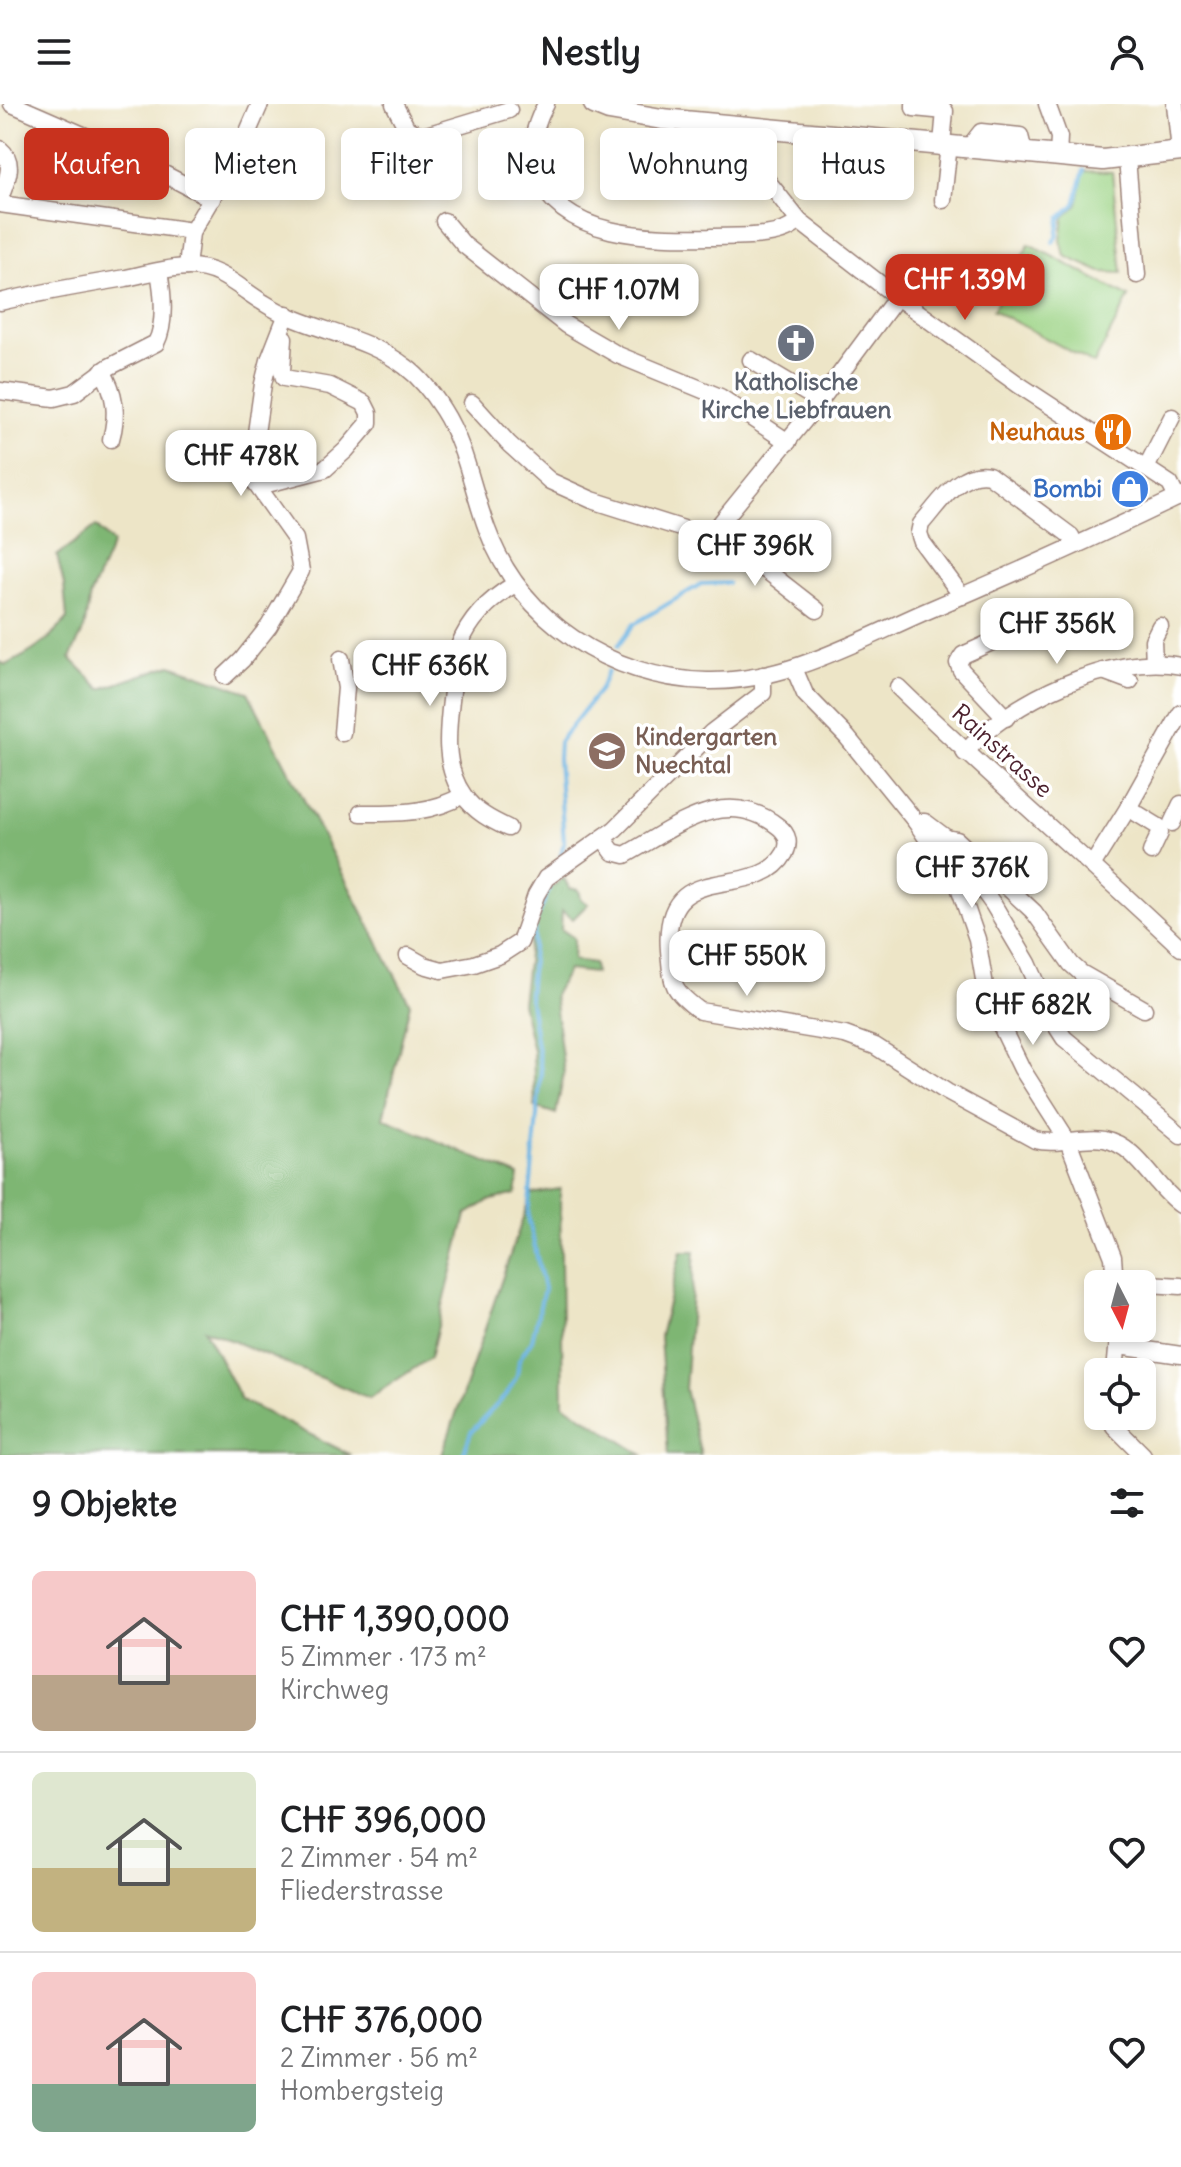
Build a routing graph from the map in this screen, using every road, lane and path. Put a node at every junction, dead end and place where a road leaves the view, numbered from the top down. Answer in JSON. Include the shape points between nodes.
{"nodes":[{"id":1,"x":12,"y":104,"type":"edge"},
{"id":2,"x":260,"y":104,"type":"edge"},
{"id":3,"x":394,"y":104,"type":"edge"},
{"id":4,"x":546,"y":104,"type":"edge"},
{"id":5,"x":594,"y":104,"type":"edge"},
{"id":6,"x":914,"y":104,"type":"edge"},
{"id":7,"x":1047,"y":104,"type":"edge"},
{"id":8,"x":1175,"y":104,"type":"edge"},
{"id":9,"x":507,"y":107,"type":"edge"},
{"id":10,"x":651,"y":111,"type":"edge"},
{"id":11,"x":536,"y":121,"type":"junction"},
{"id":12,"x":747,"y":126,"type":"junction"},
{"id":13,"x":250,"y":128,"type":"edge"},
{"id":14,"x":793,"y":131,"type":"edge"},
{"id":15,"x":914,"y":142,"type":"edge"},
{"id":16,"x":945,"y":144,"type":"junction"},
{"id":17,"x":0,"y":149,"type":"edge"},
{"id":18,"x":1180,"y":151,"type":"edge"},
{"id":19,"x":1058,"y":156,"type":"junction"},
{"id":20,"x":1127,"y":159,"type":"junction"},
{"id":21,"x":185,"y":185,"type":"edge"},
{"id":22,"x":211,"y":200,"type":"edge"},
{"id":23,"x":943,"y":200,"type":"dead end"},
{"id":24,"x":0,"y":201,"type":"edge"},
{"id":25,"x":444,"y":221,"type":"dead end"},
{"id":26,"x":799,"y":221,"type":"junction"},
{"id":27,"x":191,"y":233,"type":"junction"},
{"id":28,"x":187,"y":267,"type":"junction"},
{"id":29,"x":1137,"y":268,"type":"dead end"},
{"id":30,"x":159,"y":272,"type":"junction"},
{"id":31,"x":897,"y":297,"type":"junction"},
{"id":32,"x":0,"y":302,"type":"edge"},
{"id":33,"x":287,"y":314,"type":"junction"},
{"id":34,"x":279,"y":336,"type":"junction"},
{"id":35,"x":751,"y":360,"type":"dead end"},
{"id":36,"x":102,"y":371,"type":"junction"},
{"id":37,"x":0,"y":391,"type":"edge"},
{"id":38,"x":820,"y":401,"type":"junction"},
{"id":39,"x":472,"y":403,"type":"dead end"},
{"id":40,"x":1172,"y":417,"type":"dead end"},
{"id":41,"x":111,"y":439,"type":"dead end"},
{"id":42,"x":788,"y":442,"type":"junction"},
{"id":43,"x":1146,"y":468,"type":"junction"},
{"id":44,"x":260,"y":489,"type":"junction"},
{"id":45,"x":1179,"y":497,"type":"edge"},
{"id":46,"x":712,"y":538,"type":"junction"},
{"id":47,"x":1075,"y":545,"type":"junction"},
{"id":48,"x":515,"y":584,"type":"junction"},
{"id":49,"x":962,"y":596,"type":"junction"},
{"id":50,"x":817,"y":610,"type":"dead end"},
{"id":51,"x":1060,"y":611,"type":"dead end"},
{"id":52,"x":1160,"y":626,"type":"dead end"},
{"id":53,"x":341,"y":659,"type":"dead end"},
{"id":54,"x":1154,"y":663,"type":"junction"},
{"id":55,"x":1181,"y":666,"type":"edge"},
{"id":56,"x":794,"y":668,"type":"junction"},
{"id":57,"x":1102,"y":671,"type":"junction"},
{"id":58,"x":763,"y":675,"type":"junction"},
{"id":59,"x":225,"y":676,"type":"dead end"},
{"id":60,"x":1130,"y":681,"type":"dead end"},
{"id":61,"x":898,"y":687,"type":"dead end"},
{"id":62,"x":1181,"y":713,"type":"edge"},
{"id":63,"x":1006,"y":718,"type":"junction"},
{"id":64,"x":1176,"y":731,"type":"edge"},
{"id":65,"x":342,"y":733,"type":"dead end"},
{"id":66,"x":965,"y":753,"type":"junction"},
{"id":67,"x":463,"y":795,"type":"junction"},
{"id":68,"x":1181,"y":804,"type":"edge"},
{"id":69,"x":1128,"y":808,"type":"junction"},
{"id":70,"x":361,"y":813,"type":"dead end"},
{"id":71,"x":916,"y":822,"type":"junction"},
{"id":72,"x":1172,"y":823,"type":"dead end"},
{"id":73,"x":508,"y":828,"type":"dead end"},
{"id":74,"x":945,"y":837,"type":"junction"},
{"id":75,"x":603,"y":838,"type":"junction"},
{"id":76,"x":1151,"y":852,"type":"dead end"},
{"id":77,"x":1093,"y":864,"type":"junction"},
{"id":78,"x":1181,"y":948,"type":"edge"},
{"id":79,"x":408,"y":956,"type":"dead end"},
{"id":80,"x":1144,"y":1009,"type":"dead end"},
{"id":81,"x":1181,"y":1135,"type":"edge"},
{"id":82,"x":1068,"y":1141,"type":"junction"},
{"id":83,"x":1181,"y":1205,"type":"edge"},
{"id":84,"x":1114,"y":1270,"type":"edge"},
{"id":85,"x":1156,"y":1285,"type":"edge"},
{"id":86,"x":1181,"y":1286,"type":"edge"},
{"id":87,"x":1119,"y":1342,"type":"edge"},
{"id":88,"x":1119,"y":1346,"type":"junction"},
{"id":89,"x":1181,"y":1355,"type":"edge"},
{"id":90,"x":1117,"y":1358,"type":"edge"},
{"id":91,"x":1118,"y":1430,"type":"edge"},
{"id":92,"x":1143,"y":1455,"type":"edge"}],
"edges":[{"from":1,"to":21,"type":"street"},
{"from":2,"to":13,"type":"street"},
{"from":3,"to":9,"type":"street","via":[[407,129],[423,136]]},
{"from":4,"to":11,"type":"street"},
{"from":5,"to":10,"type":"main road"},
{"from":6,"to":16,"type":"street","via":[[945,111]]},
{"from":7,"to":19,"type":"street","via":[[1059,137]]},
{"from":8,"to":18,"type":"street"},
{"from":9,"to":11,"type":"street","via":[[516,116]]},
{"from":10,"to":12,"type":"main road"},
{"from":11,"to":26,"type":"street","via":[[532,158],[544,192],[557,206],[595,225],[640,236],[754,236]]},
{"from":12,"to":14,"type":"main road"},
{"from":12,"to":26,"type":"street","via":[[750,159]]},
{"from":15,"to":16,"type":"main road"},
{"from":16,"to":19,"type":"main road"},
{"from":16,"to":23,"type":"street"},
{"from":17,"to":24,"type":"street","via":[[10,163]]},
{"from":18,"to":20,"type":"main road"},
{"from":19,"to":20,"type":"main road"},
{"from":20,"to":29,"type":"street"},
{"from":22,"to":27,"type":"street"},
{"from":24,"to":27,"type":"street"},
{"from":25,"to":42,"type":"street","via":[[464,245],[566,325],[618,355],[720,397]]},
{"from":26,"to":31,"type":"street"},
{"from":27,"to":28,"type":"street"},
{"from":28,"to":30,"type":"street"},
{"from":28,"to":33,"type":"street","via":[[228,277]]},
{"from":30,"to":32,"type":"street"},
{"from":30,"to":36,"type":"street","via":[[156,343]]},
{"from":31,"to":38,"type":"street"},
{"from":31,"to":43,"type":"street"},
{"from":33,"to":34,"type":"street"},
{"from":33,"to":48,"type":"street","via":[[391,356],[424,383],[453,426],[487,529]]},
{"from":34,"to":44,"type":"street","via":[[263,384],[251,468]]},
{"from":34,"to":44,"type":"street","via":[[284,338],[284,378],[330,386],[364,403],[369,423],[325,469]]},
{"from":35,"to":38,"type":"street"},
{"from":36,"to":37,"type":"street","via":[[74,393],[54,398]]},
{"from":36,"to":41,"type":"street","via":[[117,418]]},
{"from":38,"to":42,"type":"street"},
{"from":39,"to":46,"type":"street","via":[[550,481]]},
{"from":40,"to":43,"type":"street"},
{"from":42,"to":46,"type":"street"},
{"from":43,"to":45,"type":"street"},
{"from":44,"to":59,"type":"street","via":[[295,539],[301,571],[269,626]]},
{"from":45,"to":47,"type":"street"},
{"from":46,"to":50,"type":"street"},
{"from":47,"to":49,"type":"street"},
{"from":47,"to":49,"type":"street","via":[[1071,536],[989,475],[965,476],[921,524],[919,533]]},
{"from":48,"to":58,"type":"street","via":[[574,641],[623,665],[709,681]]},
{"from":48,"to":67,"type":"street","via":[[485,605],[458,648],[447,732],[450,762]]},
{"from":49,"to":56,"type":"street"},
{"from":51,"to":63,"type":"street","via":[[963,655],[958,663]]},
{"from":52,"to":54,"type":"street","via":[[1153,640]]},
{"from":53,"to":65,"type":"street","via":[[346,688]]},
{"from":54,"to":55,"type":"street"},
{"from":54,"to":57,"type":"street"},
{"from":56,"to":58,"type":"street"},
{"from":56,"to":71,"type":"street","via":[[805,694]]},
{"from":57,"to":60,"type":"street"},
{"from":57,"to":63,"type":"street","via":[[1054,689]]},
{"from":58,"to":75,"type":"street","via":[[763,693],[712,732]]},
{"from":61,"to":66,"type":"street","name":"Rainstrasse"},
{"from":62,"to":64,"type":"street"},
{"from":63,"to":66,"type":"street"},
{"from":64,"to":69,"type":"street"},
{"from":66,"to":77,"type":"street","name":"Rainstrasse"},
{"from":67,"to":70,"type":"street","via":[[417,812]]},
{"from":67,"to":73,"type":"street","via":[[487,818]]},
{"from":68,"to":72,"type":"street"},
{"from":69,"to":76,"type":"street","via":[[1159,827]]},
{"from":69,"to":77,"type":"street"},
{"from":71,"to":74,"type":"street","via":[[925,822]]},
{"from":71,"to":82,"type":"street","via":[[966,902],[987,997]]},
{"from":74,"to":80,"type":"street","via":[[957,840],[1019,897],[1081,973]]},
{"from":74,"to":81,"type":"street","via":[[1009,929],[1064,1038]]},
{"from":75,"to":79,"type":"street","via":[[546,878],[520,942],[500,955],[442,970]]},
{"from":75,"to":82,"type":"street","via":[[613,852],[625,855],[711,810],[739,807],[769,819],[788,841],[780,860],[764,872],[694,890],[670,914],[672,976],[680,997],[700,1011],[845,1035],[882,1049],[1035,1140]]},
{"from":77,"to":78,"type":"street","name":"Rainstrasse"},
{"from":82,"to":83,"type":"street","via":[[1109,1140],[1125,1149]]},
{"from":82,"to":84,"type":"street"},
{"from":85,"to":86,"type":"street"},
{"from":87,"to":88,"type":"street"},
{"from":88,"to":89,"type":"street"},
{"from":88,"to":90,"type":"street"},
{"from":91,"to":92,"type":"street"}]}
